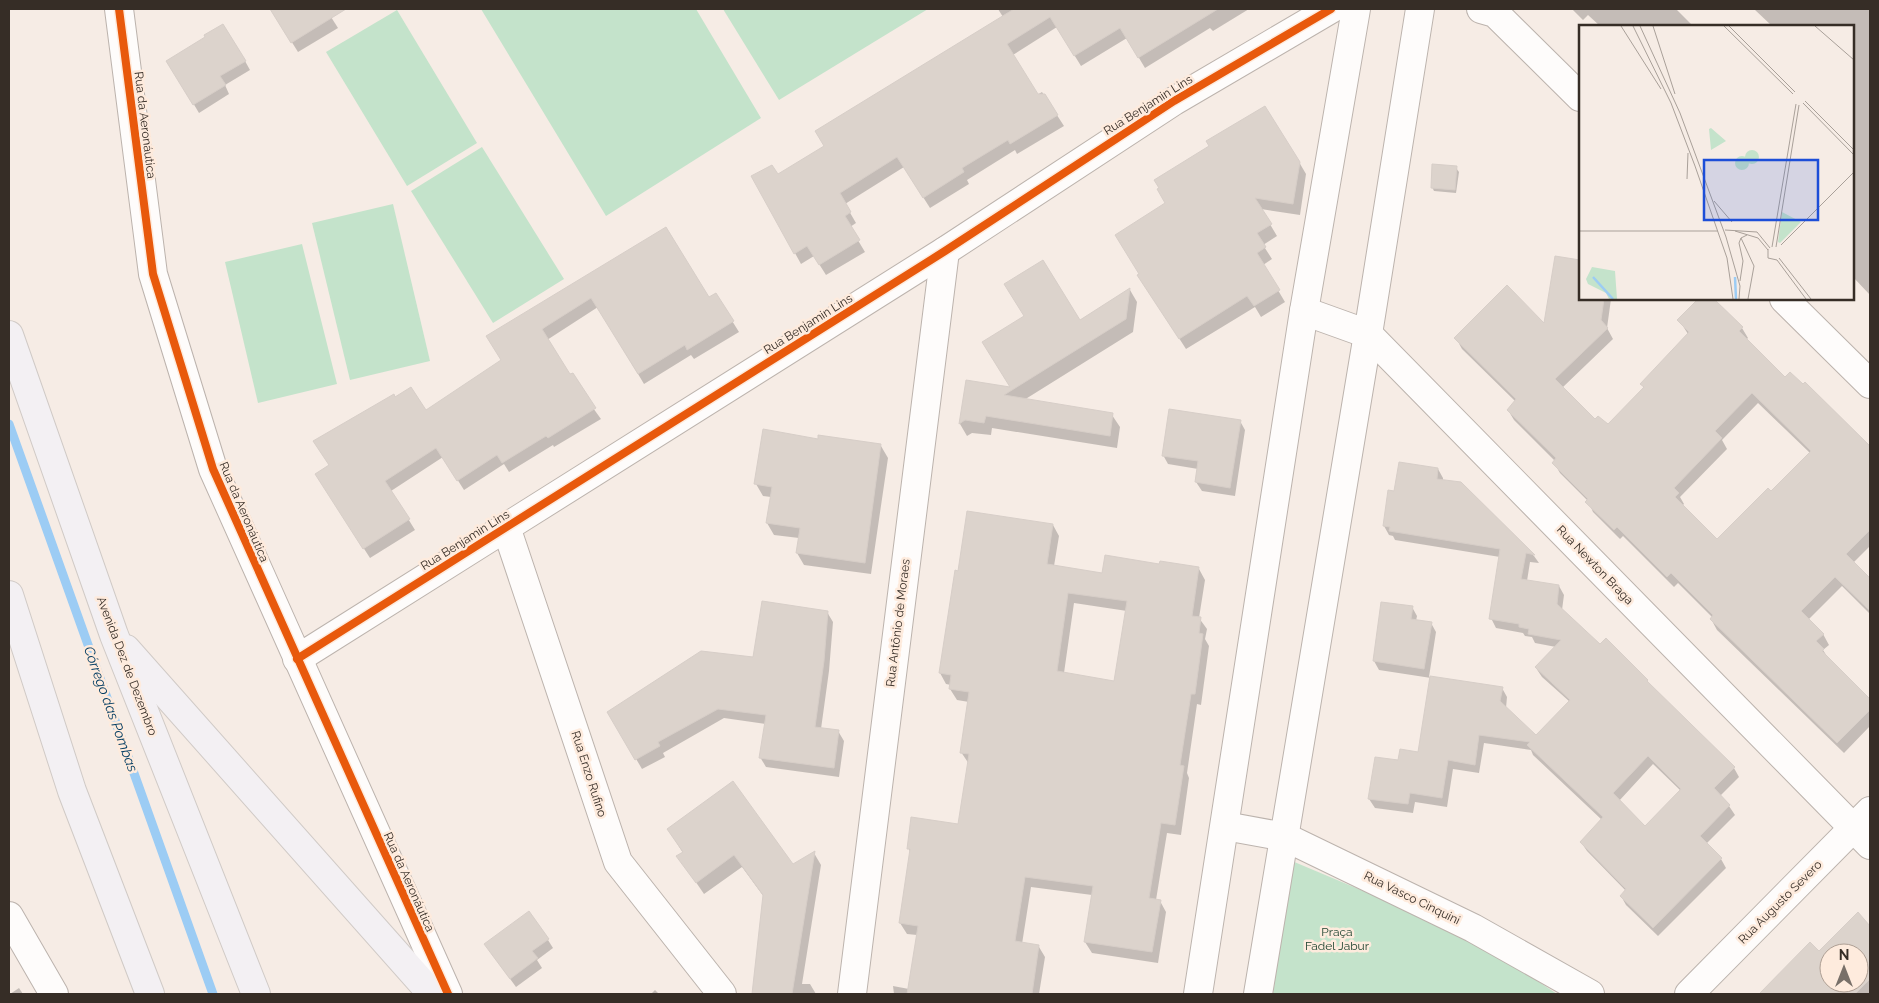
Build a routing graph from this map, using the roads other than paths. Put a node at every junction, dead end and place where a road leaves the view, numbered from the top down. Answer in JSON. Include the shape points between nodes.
{"nodes":[{"id":1,"x":119,"y":9,"type":"edge"},
{"id":2,"x":1331,"y":9,"type":"edge"},
{"id":3,"x":1356,"y":9,"type":"edge"},
{"id":4,"x":1420,"y":9,"type":"edge"},
{"id":5,"x":1480,"y":9,"type":"edge"},
{"id":6,"x":1579,"y":96,"type":"edge"},
{"id":7,"x":945,"y":251,"type":"junction"},
{"id":8,"x":1785,"y":300,"type":"edge"},
{"id":9,"x":1304,"y":311,"type":"junction"},
{"id":10,"x":9,"y":334,"type":"edge"},
{"id":11,"x":1368,"y":334,"type":"junction"},
{"id":12,"x":1870,"y":384,"type":"edge"},
{"id":13,"x":506,"y":527,"type":"junction"},
{"id":14,"x":9,"y":595,"type":"edge"},
{"id":15,"x":114,"y":635,"type":"junction"},
{"id":16,"x":9,"y":659,"type":"edge"},
{"id":17,"x":297,"y":659,"type":"junction"},
{"id":18,"x":72,"y":791,"type":"junction"},
{"id":19,"x":1225,"y":826,"type":"junction"},
{"id":20,"x":1865,"y":828,"type":"edge"},
{"id":21,"x":1285,"y":837,"type":"junction"},
{"id":22,"x":9,"y":916,"type":"edge"},
{"id":23,"x":54,"y":994,"type":"edge"},
{"id":24,"x":150,"y":994,"type":"edge"},
{"id":25,"x":256,"y":994,"type":"edge"},
{"id":26,"x":432,"y":994,"type":"edge"},
{"id":27,"x":448,"y":994,"type":"edge"},
{"id":28,"x":722,"y":994,"type":"edge"},
{"id":29,"x":852,"y":994,"type":"edge"},
{"id":30,"x":1198,"y":994,"type":"edge"},
{"id":31,"x":1258,"y":994,"type":"edge"},
{"id":32,"x":1590,"y":994,"type":"edge"},
{"id":33,"x":1689,"y":994,"type":"edge"}],
"edges":[{"from":1,"to":17,"type":"street","name":"Rua da Aeronáutica","via":[[153,274],[212,469]]},
{"from":2,"to":7,"type":"street","name":"Rua Benjamin Lins","via":[[1174,101]]},
{"from":3,"to":9,"type":"street"},
{"from":4,"to":11,"type":"street"},
{"from":5,"to":6,"type":"street","via":[[1496,13]]},
{"from":7,"to":13,"type":"street","name":"Rua Benjamin Lins"},
{"from":7,"to":29,"type":"street","name":"Rua Antônio de Moraes"},
{"from":8,"to":12,"type":"street"},
{"from":9,"to":11,"type":"street","name":"Rua Newton Braga"},
{"from":9,"to":19,"type":"street"},
{"from":10,"to":15,"type":"highway","name":"Avenida Dez de Dezembro"},
{"from":11,"to":20,"type":"street","name":"Rua Newton Braga"},
{"from":11,"to":21,"type":"street"},
{"from":13,"to":17,"type":"street","name":"Rua Benjamin Lins"},
{"from":13,"to":28,"type":"street","name":"Rua Enzo Rufino","via":[[618,862]]},
{"from":14,"to":18,"type":"highway"},
{"from":15,"to":25,"type":"highway","name":"Avenida Dez de Dezembro"},
{"from":15,"to":26,"type":"highway"},
{"from":16,"to":18,"type":"highway"},
{"from":17,"to":27,"type":"street","name":"Rua da Aeronáutica"},
{"from":18,"to":24,"type":"highway"},
{"from":19,"to":21,"type":"street","name":"Rua Vasco Cinquini"},
{"from":19,"to":30,"type":"street"},
{"from":20,"to":33,"type":"street","name":"Rua Augusto Severo"},
{"from":21,"to":31,"type":"street"},
{"from":21,"to":32,"type":"street","name":"Rua Vasco Cinquini","via":[[1473,928]]},
{"from":22,"to":23,"type":"street"}]}
